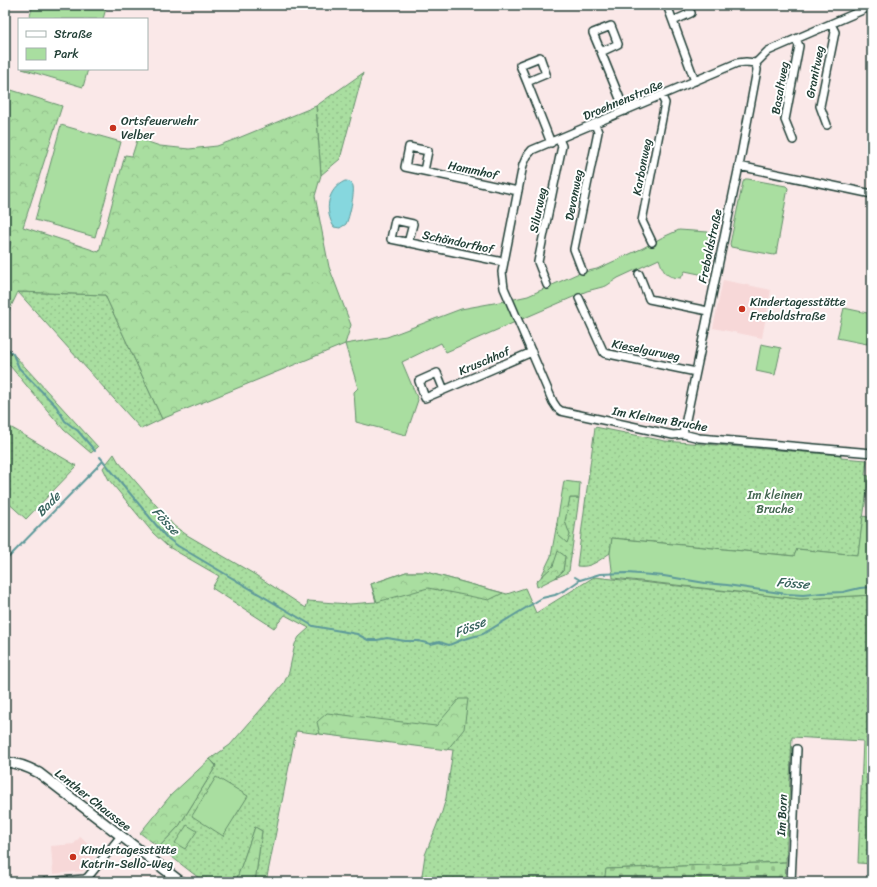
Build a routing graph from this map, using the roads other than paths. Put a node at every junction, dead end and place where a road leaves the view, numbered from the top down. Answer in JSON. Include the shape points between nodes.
{"nodes":[{"id":1,"x":666,"y":5,"type":"edge"},
{"id":2,"x":687,"y":5,"type":"edge"},
{"id":3,"x":869,"y":6,"type":"edge"},
{"id":4,"x":673,"y":21,"type":"junction"},
{"id":5,"x":831,"y":24,"type":"junction"},
{"id":6,"x":796,"y":39,"type":"junction"},
{"id":7,"x":600,"y":52,"type":"dead end"},
{"id":8,"x":756,"y":63,"type":"junction"},
{"id":9,"x":695,"y":81,"type":"junction"},
{"id":10,"x":527,"y":82,"type":"dead end"},
{"id":11,"x":662,"y":95,"type":"junction"},
{"id":12,"x":625,"y":112,"type":"junction"},
{"id":13,"x":595,"y":124,"type":"junction"},
{"id":14,"x":827,"y":125,"type":"dead end"},
{"id":15,"x":559,"y":139,"type":"junction"},
{"id":16,"x":793,"y":140,"type":"dead end"},
{"id":17,"x":551,"y":143,"type":"junction"},
{"id":18,"x":738,"y":166,"type":"junction"},
{"id":19,"x":424,"y":171,"type":"dead end"},
{"id":20,"x":518,"y":191,"type":"junction"},
{"id":21,"x":872,"y":194,"type":"edge"},
{"id":22,"x":652,"y":242,"type":"dead end"},
{"id":23,"x":408,"y":243,"type":"dead end"},
{"id":24,"x":503,"y":262,"type":"junction"},
{"id":25,"x":582,"y":270,"type":"dead end"},
{"id":26,"x":639,"y":274,"type":"dead end"},
{"id":27,"x":547,"y":285,"type":"dead end"},
{"id":28,"x":579,"y":298,"type":"dead end"},
{"id":29,"x":513,"y":307,"type":"joint"},
{"id":30,"x":708,"y":311,"type":"junction"},
{"id":31,"x":532,"y":352,"type":"junction"},
{"id":32,"x":696,"y":372,"type":"junction"},
{"id":33,"x":444,"y":390,"type":"dead end"},
{"id":34,"x":683,"y":434,"type":"junction"},
{"id":35,"x":872,"y":453,"type":"edge"},
{"id":36,"x":797,"y":749,"type":"dead end"},
{"id":37,"x":5,"y":762,"type":"edge"},
{"id":38,"x":121,"y":836,"type":"junction"},
{"id":39,"x":85,"y":880,"type":"edge"},
{"id":40,"x":45,"y":882,"type":"edge"},
{"id":41,"x":181,"y":882,"type":"edge"},
{"id":42,"x":791,"y":882,"type":"edge"}],
"edges":[{"from":1,"to":4,"type":"street"},
{"from":2,"to":4,"type":"street","via":[[691,13]]},
{"from":3,"to":5,"type":"street"},
{"from":4,"to":9,"type":"street"},
{"from":5,"to":6,"type":"street"},
{"from":5,"to":14,"type":"street","name":"Granitweg","via":[[834,32],[820,106]]},
{"from":6,"to":8,"type":"street","via":[[768,51]]},
{"from":6,"to":16,"type":"street","name":"Basaltweg","via":[[799,46],[785,120]]},
{"from":7,"to":12,"type":"street"},
{"from":8,"to":9,"type":"street","name":"Droehnenstraße","via":[[737,63]]},
{"from":8,"to":18,"type":"street","name":"Freboldstraße","via":[[757,70]]},
{"from":9,"to":11,"type":"street","name":"Droehnenstraße"},
{"from":10,"to":17,"type":"street"},
{"from":11,"to":12,"type":"street","name":"Droehnenstraße"},
{"from":11,"to":22,"type":"street","name":"Karbonweg","via":[[665,103],[642,221]]},
{"from":12,"to":13,"type":"street","name":"Droehnenstraße"},
{"from":13,"to":15,"type":"street","name":"Droehnenstraße"},
{"from":13,"to":25,"type":"street","name":"Devonweg","via":[[598,132],[574,249]]},
{"from":15,"to":17,"type":"street","name":"Droehnenstraße"},
{"from":15,"to":27,"type":"street","name":"Silurweg","via":[[562,146],[538,262]]},
{"from":17,"to":20,"type":"street","name":"Droehnenstraße","via":[[532,150],[527,156]]},
{"from":18,"to":21,"type":"street"},
{"from":18,"to":30,"type":"street","name":"Freboldstraße"},
{"from":19,"to":20,"type":"street","name":"Hammhof"},
{"from":20,"to":24,"type":"street","name":"Droehnenstraße"},
{"from":23,"to":24,"type":"street","name":"Schöndorfhof"},
{"from":24,"to":29,"type":"street","name":"Droehnenstraße","via":[[502,280]]},
{"from":26,"to":30,"type":"street","via":[[649,299]]},
{"from":28,"to":32,"type":"street","name":"Kieselgurweg","via":[[604,353]]},
{"from":29,"to":31,"type":"street","name":"Im Kleinen Bruche"},
{"from":30,"to":32,"type":"street","name":"Freboldstraße"},
{"from":31,"to":33,"type":"street","name":"Kruschhof"},
{"from":31,"to":34,"type":"street","name":"Im Kleinen Bruche","via":[[552,402],[561,411],[673,435]]},
{"from":32,"to":34,"type":"street","name":"Freboldstraße"},
{"from":34,"to":35,"type":"street","name":"Im Kleinen Bruche","via":[[699,438]]},
{"from":36,"to":42,"type":"street","name":"Im Born"},
{"from":37,"to":38,"type":"street","name":"Lenther Chaussee","via":[[27,767],[39,773]]},
{"from":38,"to":39,"type":"street"},
{"from":38,"to":41,"type":"street","name":"Lenther Chaussee"},
{"from":39,"to":40,"type":"street"}]}
